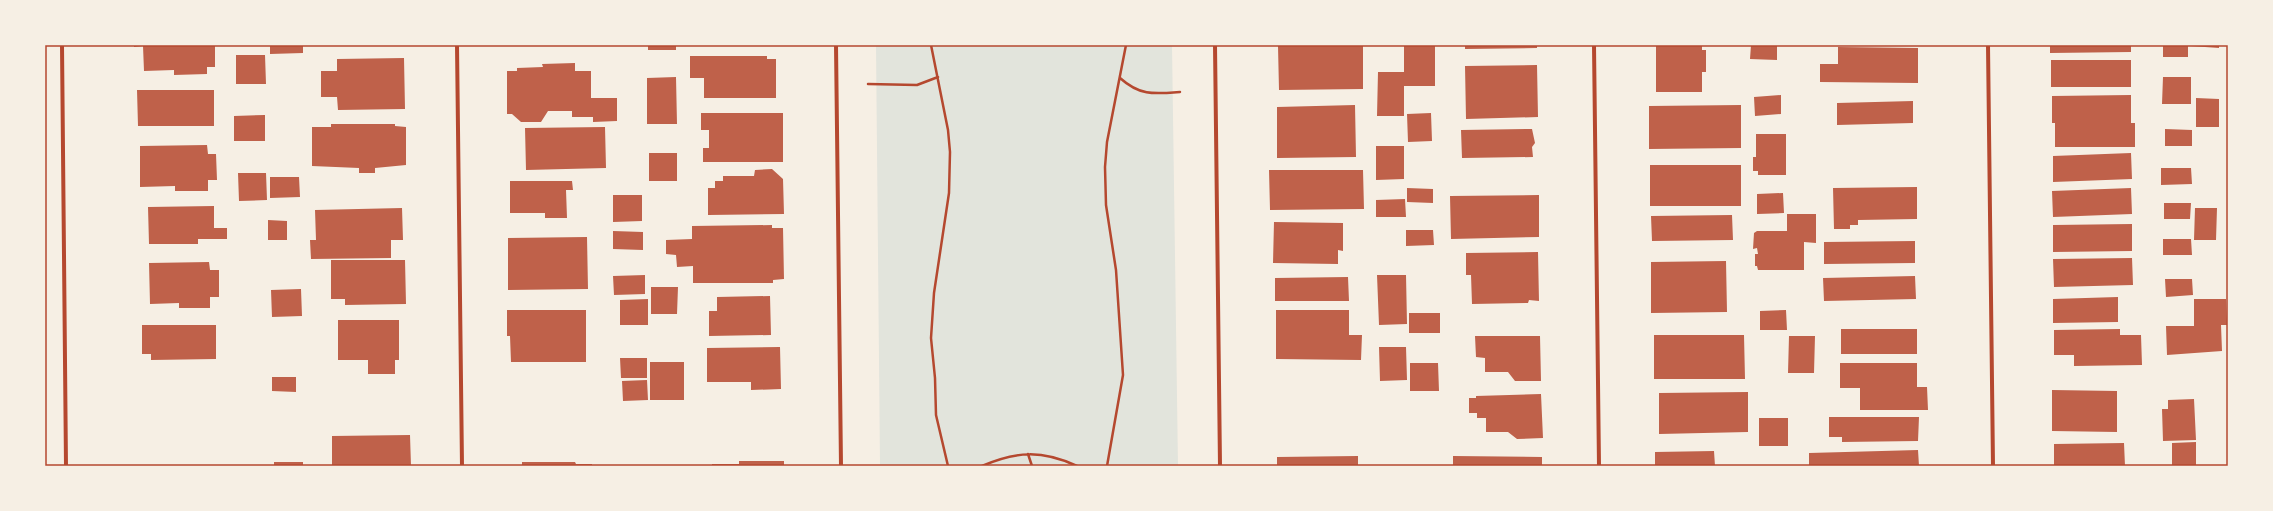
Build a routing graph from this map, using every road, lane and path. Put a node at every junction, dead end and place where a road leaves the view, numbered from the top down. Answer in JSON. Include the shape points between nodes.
{"nodes":[{"id":1,"x":62,"y":45,"type":"edge"},
{"id":2,"x":457,"y":45,"type":"edge"},
{"id":3,"x":836,"y":45,"type":"edge"},
{"id":4,"x":931,"y":45,"type":"edge"},
{"id":5,"x":1126,"y":45,"type":"edge"},
{"id":6,"x":1215,"y":45,"type":"edge"},
{"id":7,"x":1594,"y":45,"type":"edge"},
{"id":8,"x":1988,"y":45,"type":"edge"},
{"id":9,"x":938,"y":76,"type":"junction"},
{"id":10,"x":1120,"y":78,"type":"junction"},
{"id":11,"x":868,"y":84,"type":"dead end"},
{"id":12,"x":1180,"y":92,"type":"dead end"},
{"id":13,"x":1028,"y":454,"type":"junction"},
{"id":14,"x":66,"y":466,"type":"edge"},
{"id":15,"x":462,"y":466,"type":"edge"},
{"id":16,"x":840,"y":466,"type":"edge"},
{"id":17,"x":948,"y":466,"type":"edge"},
{"id":18,"x":982,"y":466,"type":"edge"},
{"id":19,"x":1032,"y":466,"type":"edge"},
{"id":20,"x":1077,"y":466,"type":"edge"},
{"id":21,"x":1107,"y":466,"type":"edge"},
{"id":22,"x":1220,"y":466,"type":"edge"},
{"id":23,"x":1599,"y":466,"type":"edge"},
{"id":24,"x":1993,"y":466,"type":"edge"}],
"edges":[{"from":1,"to":14,"type":"street"},
{"from":2,"to":15,"type":"street"},
{"from":3,"to":16,"type":"street"},
{"from":4,"to":9,"type":"path"},
{"from":5,"to":10,"type":"path"},
{"from":6,"to":22,"type":"street"},
{"from":7,"to":23,"type":"street"},
{"from":8,"to":24,"type":"street"},
{"from":9,"to":11,"type":"path","via":[[917,85]]},
{"from":9,"to":17,"type":"path","via":[[948,130],[950,181],[934,293],[931,338],[936,415]]},
{"from":10,"to":12,"type":"path","via":[[1131,88],[1151,94]]},
{"from":10,"to":21,"type":"path","via":[[1107,142],[1105,167],[1106,205],[1116,270],[1124,375]]},
{"from":13,"to":18,"type":"path","via":[[1013,455]]},
{"from":13,"to":19,"type":"path"},
{"from":13,"to":20,"type":"path","via":[[1045,454]]}]}
